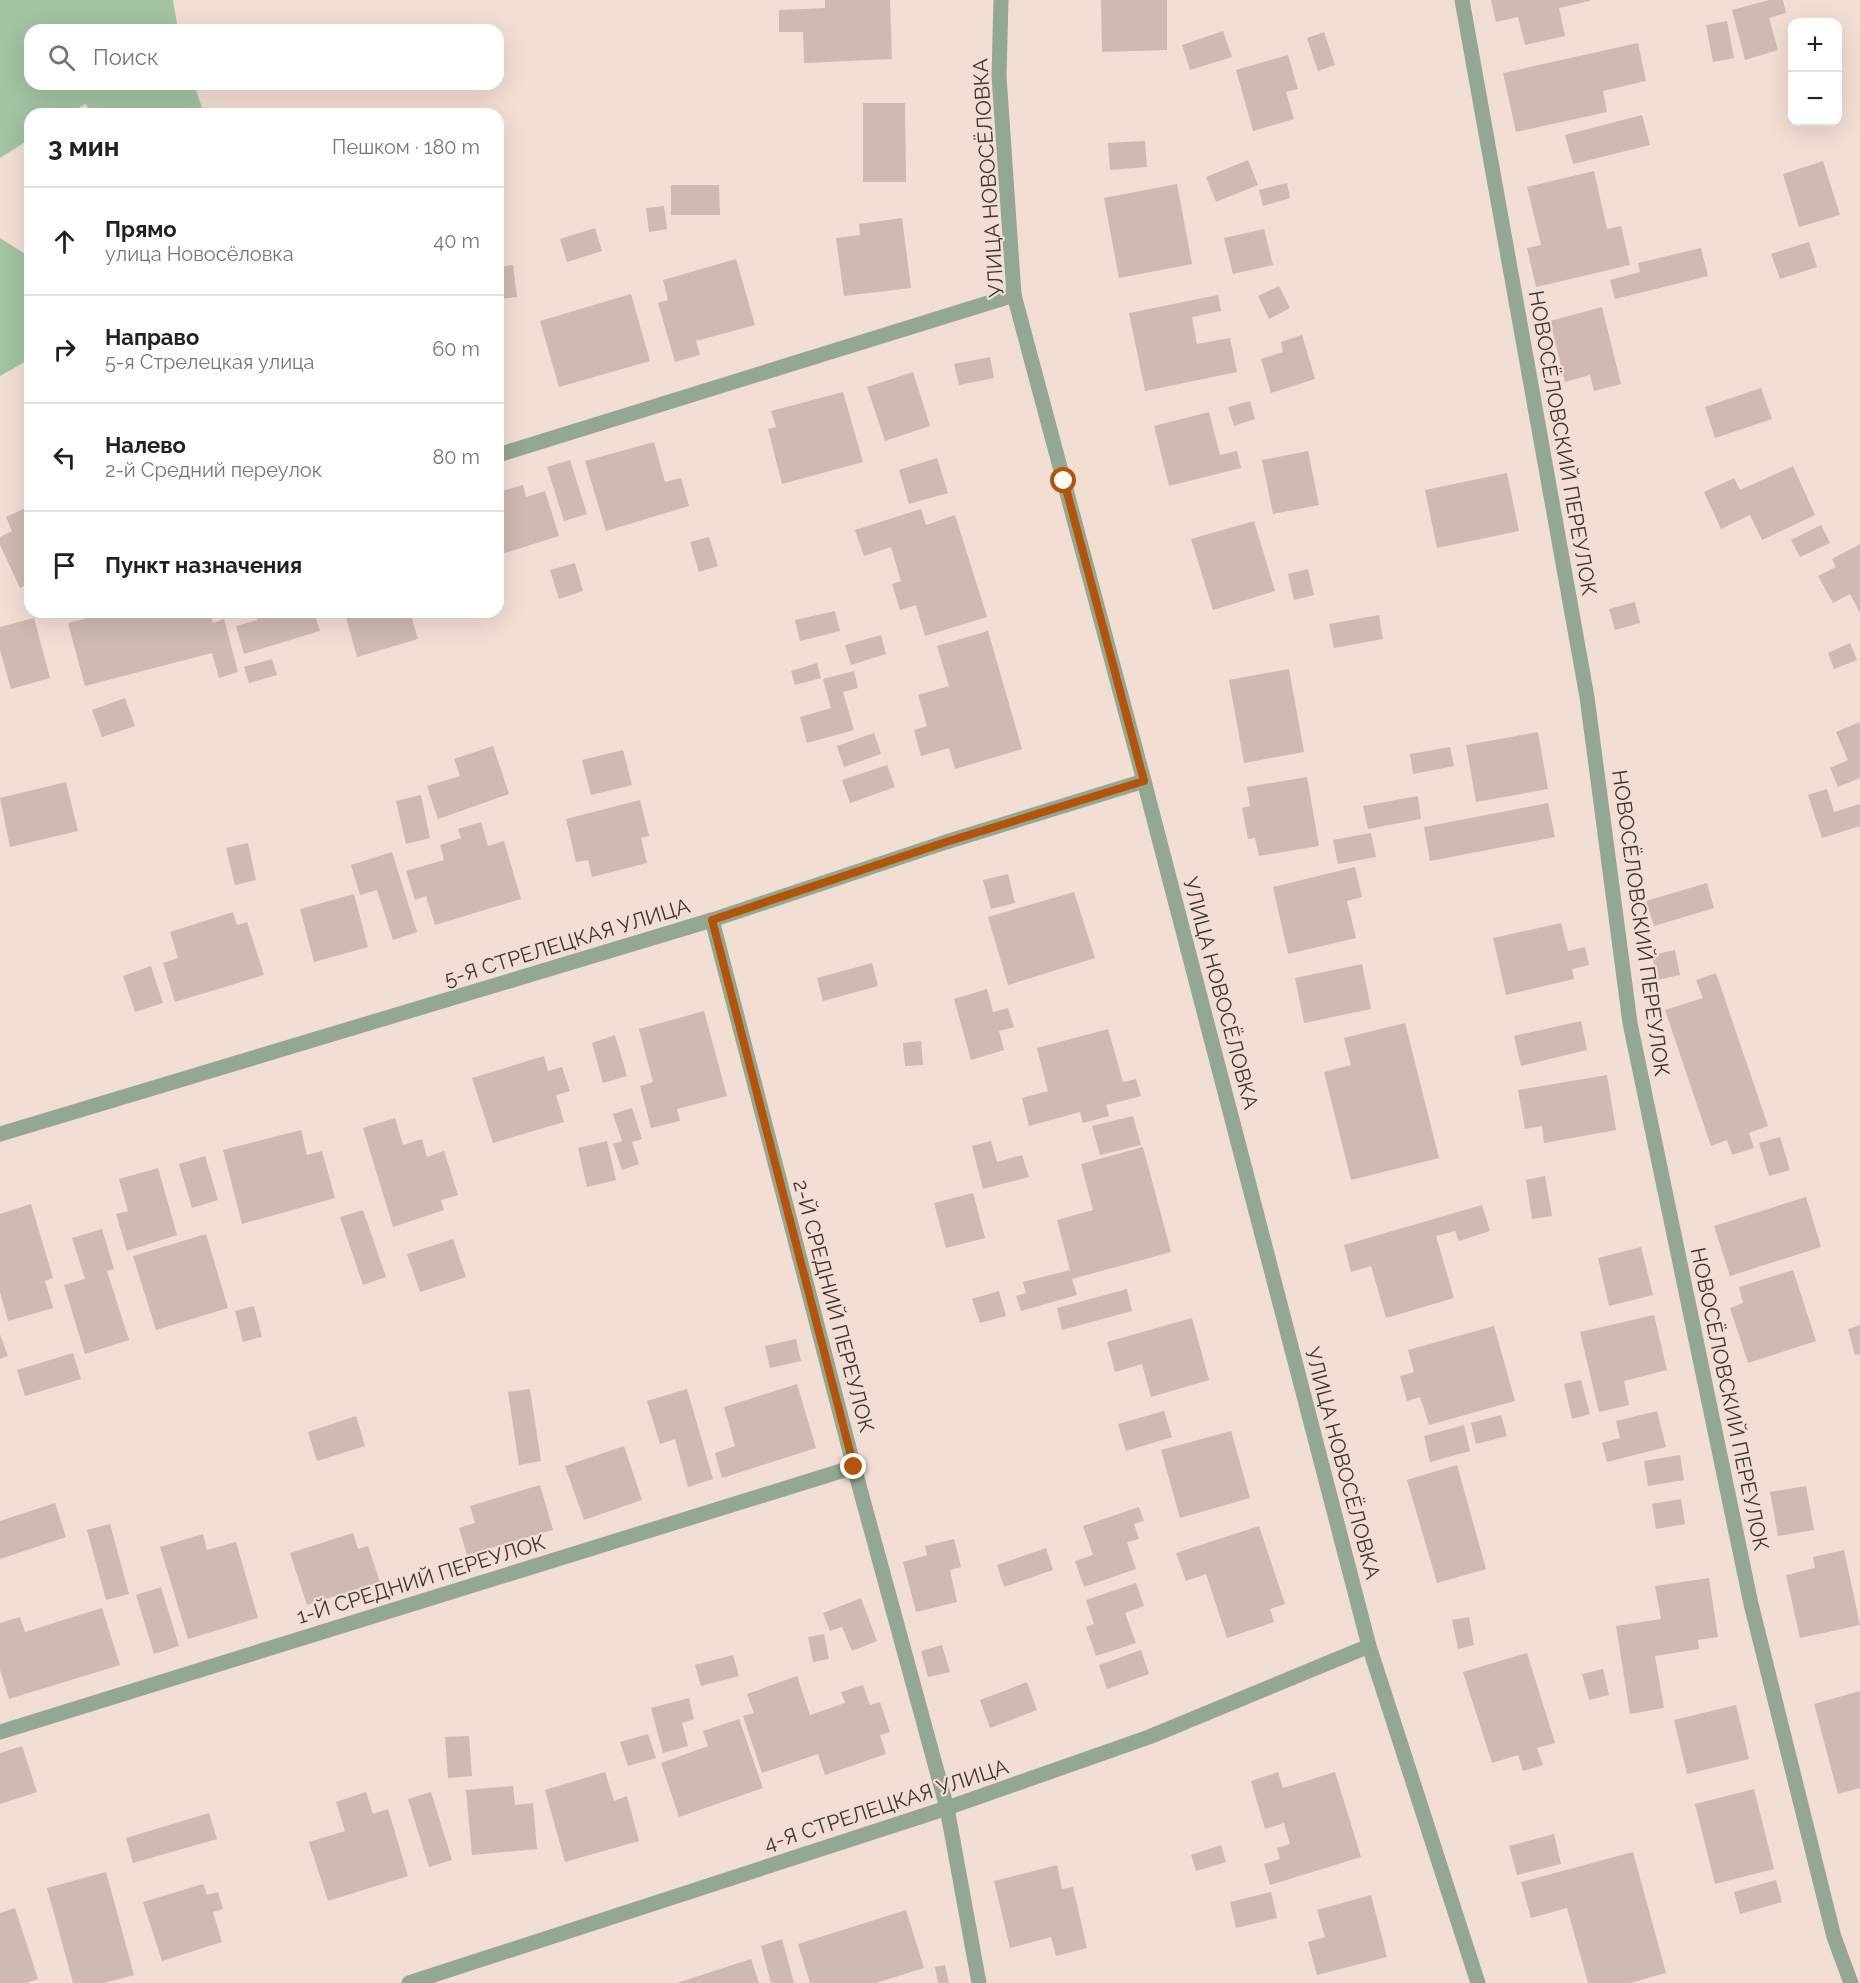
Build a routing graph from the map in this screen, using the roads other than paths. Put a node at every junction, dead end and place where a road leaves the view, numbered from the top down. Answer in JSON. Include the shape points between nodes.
{"nodes":[{"id":1,"x":1001,"y":0,"type":"edge"},
{"id":2,"x":1462,"y":0,"type":"edge"},
{"id":3,"x":1014,"y":295,"type":"junction"},
{"id":4,"x":504,"y":453,"type":"edge"},
{"id":5,"x":1144,"y":781,"type":"junction"},
{"id":6,"x":712,"y":920,"type":"junction"},
{"id":7,"x":0,"y":1134,"type":"edge"},
{"id":8,"x":854,"y":1467,"type":"junction"},
{"id":9,"x":1369,"y":1646,"type":"junction"},
{"id":10,"x":0,"y":1732,"type":"edge"},
{"id":11,"x":947,"y":1808,"type":"junction"},
{"id":12,"x":409,"y":1983,"type":"edge"},
{"id":13,"x":979,"y":1983,"type":"edge"},
{"id":14,"x":1478,"y":1983,"type":"edge"},
{"id":15,"x":1851,"y":1983,"type":"edge"}],
"edges":[{"from":1,"to":3,"type":"street","name":"УЛИЦА НОВОСЁЛОВКА","via":[[999,76]]},
{"from":2,"to":15,"type":"street","name":"НОВОСЁЛОВСКИЙ ПЕРЕУЛОК","via":[[1587,697],[1630,1023],[1752,1604],[1834,1937]]},
{"from":3,"to":4,"type":"street"},
{"from":3,"to":5,"type":"street","name":"УЛИЦА НОВОСЁЛОВКА"},
{"from":5,"to":6,"type":"street","name":"5-Я СТРЕЛЕЦКАЯ УЛИЦА"},
{"from":5,"to":9,"type":"street","name":"УЛИЦА НОВОСЁЛОВКА"},
{"from":6,"to":7,"type":"street","name":"5-Я СТРЕЛЕЦКАЯ УЛИЦА"},
{"from":6,"to":8,"type":"street","name":"2-Й СРЕДНИЙ ПЕРЕУЛОК"},
{"from":8,"to":10,"type":"street","name":"1-Й СРЕДНИЙ ПЕРЕУЛОК"},
{"from":8,"to":11,"type":"street","name":"2-Й СРЕДНИЙ ПЕРЕУЛОК"},
{"from":9,"to":11,"type":"street","name":"4-Я СТРЕЛЕЦКАЯ УЛИЦА","via":[[1149,1737]]},
{"from":9,"to":14,"type":"street","name":"УЛИЦА НОВОСЁЛОВКА"},
{"from":11,"to":12,"type":"street","name":"4-Я СТРЕЛЕЦКАЯ УЛИЦА"},
{"from":11,"to":13,"type":"street","name":"2-Й СРЕДНИЙ ПЕРЕУЛОК"}]}
